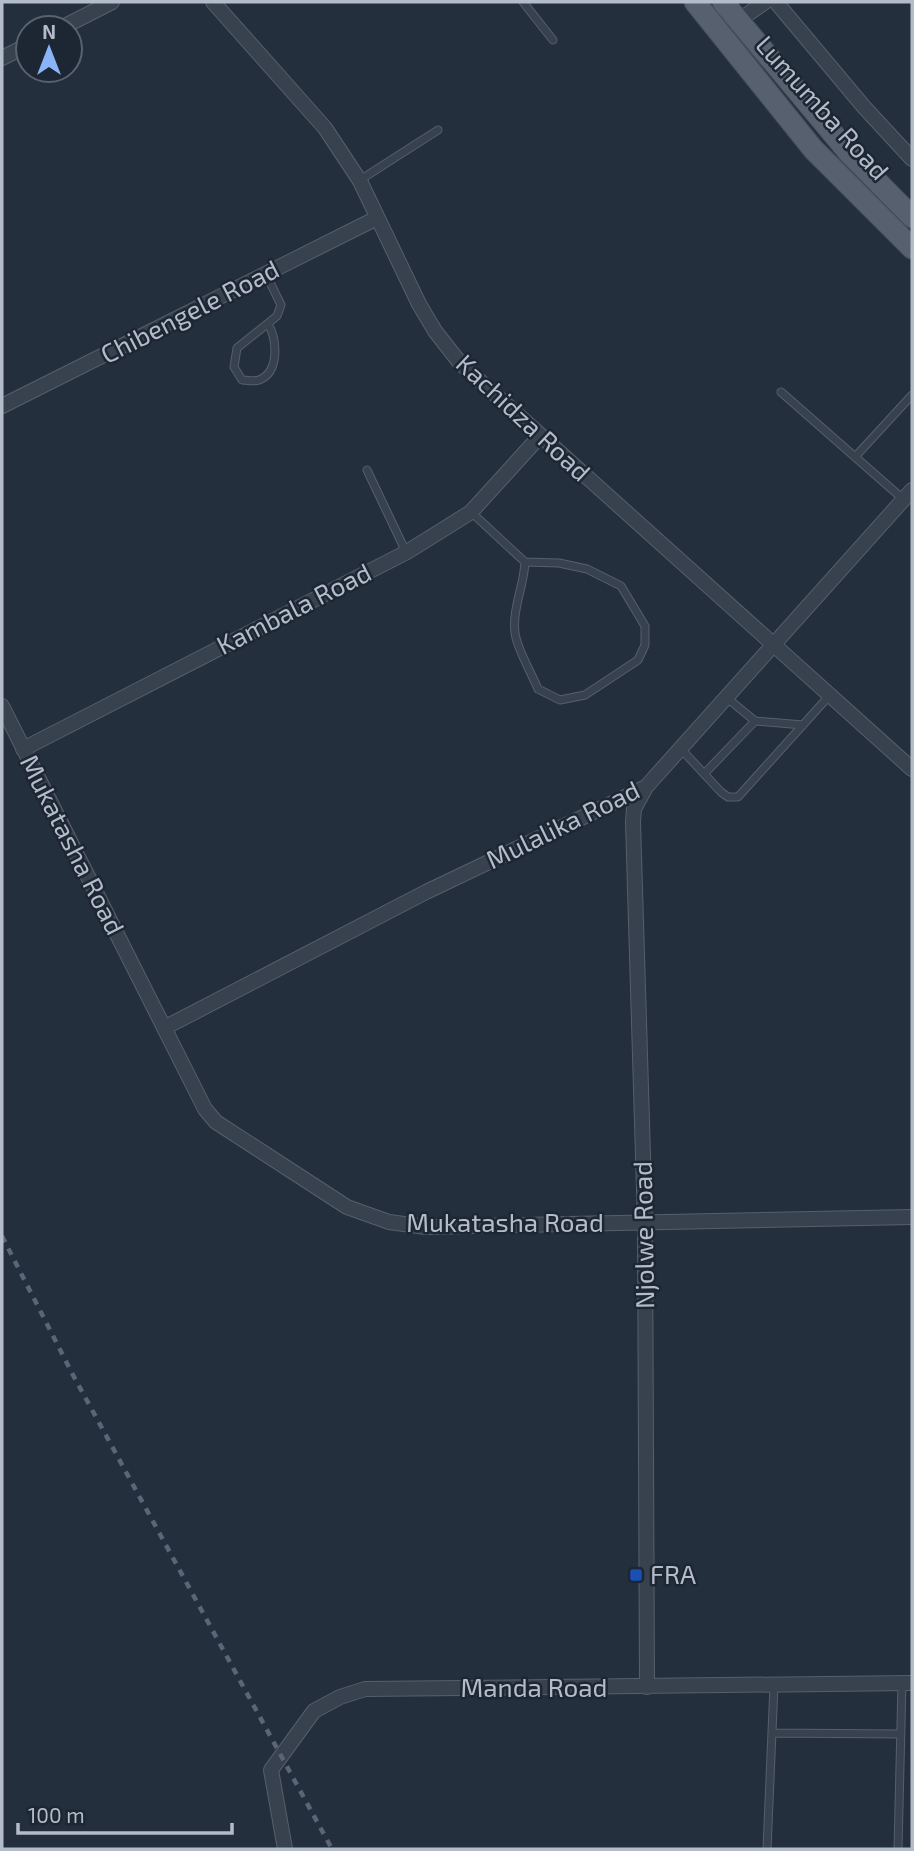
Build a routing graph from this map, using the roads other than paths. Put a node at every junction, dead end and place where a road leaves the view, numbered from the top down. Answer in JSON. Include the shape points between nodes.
{"nodes":[{"id":1,"x":112,"y":2,"type":"edge"},
{"id":2,"x":213,"y":2,"type":"edge"},
{"id":3,"x":523,"y":2,"type":"edge"},
{"id":4,"x":695,"y":2,"type":"edge"},
{"id":5,"x":723,"y":2,"type":"edge"},
{"id":6,"x":765,"y":2,"type":"edge"},
{"id":7,"x":776,"y":2,"type":"edge"},
{"id":8,"x":84,"y":16,"type":"edge"},
{"id":9,"x":738,"y":21,"type":"junction"},
{"id":10,"x":553,"y":40,"type":"dead end"},
{"id":11,"x":438,"y":130,"type":"dead end"},
{"id":12,"x":912,"y":159,"type":"edge"},
{"id":13,"x":359,"y":181,"type":"junction"},
{"id":14,"x":912,"y":217,"type":"edge"},
{"id":15,"x":377,"y":218,"type":"junction"},
{"id":16,"x":912,"y":248,"type":"edge"},
{"id":17,"x":266,"y":274,"type":"junction"},
{"id":18,"x":268,"y":324,"type":"junction"},
{"id":19,"x":781,"y":392,"type":"dead end"},
{"id":20,"x":912,"y":395,"type":"edge"},
{"id":21,"x":2,"y":406,"type":"edge"},
{"id":22,"x":540,"y":436,"type":"junction"},
{"id":23,"x":855,"y":457,"type":"junction"},
{"id":24,"x":367,"y":470,"type":"dead end"},
{"id":25,"x":908,"y":495,"type":"edge"},
{"id":26,"x":471,"y":512,"type":"junction"},
{"id":27,"x":407,"y":552,"type":"junction"},
{"id":28,"x":525,"y":562,"type":"junction"},
{"id":29,"x":772,"y":645,"type":"junction"},
{"id":30,"x":829,"y":696,"type":"junction"},
{"id":31,"x":726,"y":697,"type":"junction"},
{"id":32,"x":2,"y":706,"type":"edge"},
{"id":33,"x":755,"y":722,"type":"junction"},
{"id":34,"x":803,"y":725,"type":"junction"},
{"id":35,"x":23,"y":749,"type":"junction"},
{"id":36,"x":681,"y":749,"type":"junction"},
{"id":37,"x":912,"y":769,"type":"edge"},
{"id":38,"x":704,"y":774,"type":"junction"},
{"id":39,"x":646,"y":786,"type":"junction"},
{"id":40,"x":164,"y":1027,"type":"junction"},
{"id":41,"x":912,"y":1217,"type":"edge"},
{"id":42,"x":645,"y":1222,"type":"junction"},
{"id":43,"x":907,"y":1683,"type":"edge"},
{"id":44,"x":774,"y":1685,"type":"junction"},
{"id":45,"x":647,"y":1687,"type":"junction"},
{"id":46,"x":772,"y":1733,"type":"junction"},
{"id":47,"x":901,"y":1734,"type":"junction"},
{"id":48,"x":285,"y":1849,"type":"edge"},
{"id":49,"x":766,"y":1849,"type":"edge"},
{"id":50,"x":898,"y":1849,"type":"edge"}],
"edges":[{"from":1,"to":8,"type":"street"},
{"from":2,"to":13,"type":"street","name":"Kachidza Road","via":[[325,128]]},
{"from":3,"to":10,"type":"lane"},
{"from":4,"to":16,"type":"main road","name":"Lumumba Road","via":[[813,149]]},
{"from":5,"to":9,"type":"main road","name":"Lumumba Road"},
{"from":6,"to":9,"type":"street"},
{"from":7,"to":12,"type":"street"},
{"from":9,"to":14,"type":"main road","name":"Lumumba Road","via":[[850,154]]},
{"from":11,"to":13,"type":"lane"},
{"from":13,"to":15,"type":"street","name":"Kachidza Road"},
{"from":15,"to":17,"type":"street","name":"Chibengele Road"},
{"from":15,"to":22,"type":"street","name":"Kachidza Road","via":[[435,331],[460,363]]},
{"from":17,"to":18,"type":"lane","via":[[281,305]]},
{"from":17,"to":21,"type":"street","name":"Chibengele Road"},
{"from":18,"to":18,"type":"lane","via":[[237,348],[234,367],[242,380],[257,381],[269,374],[276,354]]},
{"from":19,"to":23,"type":"lane"},
{"from":20,"to":23,"type":"lane"},
{"from":22,"to":26,"type":"street","name":"Kambala Road"},
{"from":22,"to":29,"type":"street","name":"Kachidza Road"},
{"from":23,"to":25,"type":"lane"},
{"from":24,"to":27,"type":"lane"},
{"from":25,"to":29,"type":"street","name":"Mulalika Road"},
{"from":26,"to":27,"type":"street","name":"Kambala Road"},
{"from":26,"to":28,"type":"lane"},
{"from":27,"to":35,"type":"street","name":"Kambala Road"},
{"from":28,"to":28,"type":"lane","via":[[587,569],[621,586],[645,626],[645,645],[638,660],[584,695],[561,700],[538,689],[515,634]]},
{"from":29,"to":30,"type":"street","name":"Kachidza Road"},
{"from":29,"to":31,"type":"street","name":"Mulalika Road"},
{"from":30,"to":34,"type":"lane"},
{"from":30,"to":37,"type":"street","name":"Kachidza Road"},
{"from":31,"to":33,"type":"lane"},
{"from":31,"to":36,"type":"street","name":"Mulalika Road"},
{"from":32,"to":35,"type":"street","name":"Mukatasha Road"},
{"from":33,"to":34,"type":"lane"},
{"from":33,"to":38,"type":"lane"},
{"from":34,"to":38,"type":"lane","via":[[738,797],[727,797]]},
{"from":35,"to":40,"type":"street","name":"Mukatasha Road"},
{"from":36,"to":38,"type":"lane"},
{"from":36,"to":39,"type":"street","name":"Mulalika Road"},
{"from":39,"to":40,"type":"street","name":"Mulalika Road","via":[[426,891]]},
{"from":39,"to":42,"type":"street","name":"Njolwe Road","via":[[632,822]]},
{"from":40,"to":42,"type":"street","name":"Mukatasha Road","via":[[197,1097],[216,1122],[366,1215],[426,1227]]},
{"from":41,"to":42,"type":"street","name":"Mukatasha Road"},
{"from":42,"to":45,"type":"street","name":"Njolwe Road"},
{"from":43,"to":44,"type":"street","name":"Manda Road"},
{"from":43,"to":47,"type":"lane"},
{"from":44,"to":45,"type":"street","name":"Manda Road"},
{"from":44,"to":46,"type":"lane"},
{"from":45,"to":48,"type":"street","name":"Manda Road","via":[[365,1689],[340,1697],[314,1712],[271,1770]]},
{"from":46,"to":47,"type":"lane"},
{"from":46,"to":49,"type":"lane"},
{"from":47,"to":50,"type":"lane"}]}
